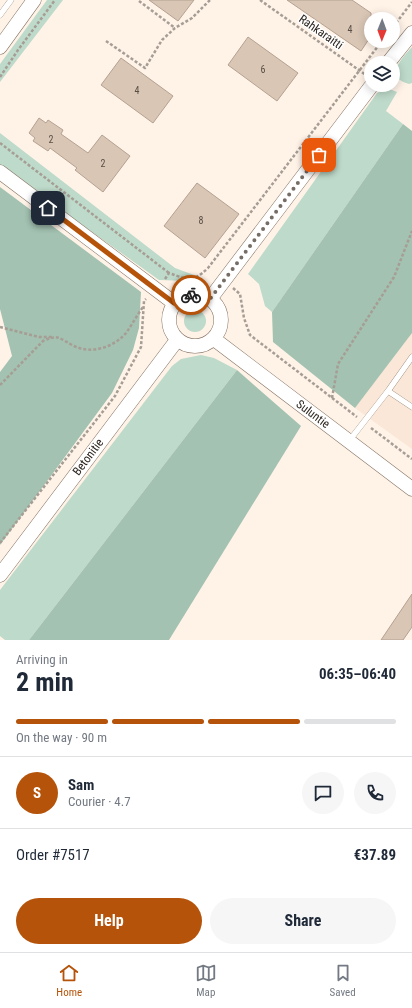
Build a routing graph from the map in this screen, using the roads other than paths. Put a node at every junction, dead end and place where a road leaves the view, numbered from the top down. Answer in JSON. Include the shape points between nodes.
{"nodes":[{"id":1,"x":11,"y":0,"type":"edge"},
{"id":2,"x":34,"y":0,"type":"edge"},
{"id":3,"x":0,"y":15,"type":"edge"},
{"id":4,"x":412,"y":33,"type":"edge"},
{"id":5,"x":0,"y":47,"type":"edge"},
{"id":6,"x":394,"y":56,"type":"edge"},
{"id":7,"x":367,"y":92,"type":"edge"},
{"id":8,"x":0,"y":172,"type":"edge"},
{"id":9,"x":210,"y":299,"type":"junction"},
{"id":10,"x":174,"y":303,"type":"junction"},
{"id":11,"x":214,"y":339,"type":"junction"},
{"id":12,"x":177,"y":340,"type":"junction"},
{"id":13,"x":412,"y":357,"type":"edge"},
{"id":14,"x":388,"y":391,"type":"junction"},
{"id":15,"x":412,"y":407,"type":"edge"},
{"id":16,"x":349,"y":442,"type":"junction"},
{"id":17,"x":412,"y":489,"type":"edge"},
{"id":18,"x":0,"y":575,"type":"edge"}],
"edges":[{"from":1,"to":3,"type":"lane"},
{"from":2,"to":5,"type":"street"},
{"from":4,"to":6,"type":"street"},
{"from":7,"to":9,"type":"street"},
{"from":8,"to":10,"type":"street"},
{"from":9,"to":10,"type":"street","via":[[198,294],[185,296]]},
{"from":9,"to":11,"type":"street","via":[[219,310],[221,326]]},
{"from":10,"to":12,"type":"street","via":[[169,315],[169,329]]},
{"from":11,"to":12,"type":"street","via":[[202,346],[189,346]]},
{"from":11,"to":16,"type":"street","name":"Suluntie"},
{"from":12,"to":18,"type":"street","name":"Betonitie"},
{"from":13,"to":14,"type":"lane"},
{"from":14,"to":15,"type":"lane"},
{"from":14,"to":16,"type":"lane"},
{"from":16,"to":17,"type":"street","name":"Suluntie"}]}
